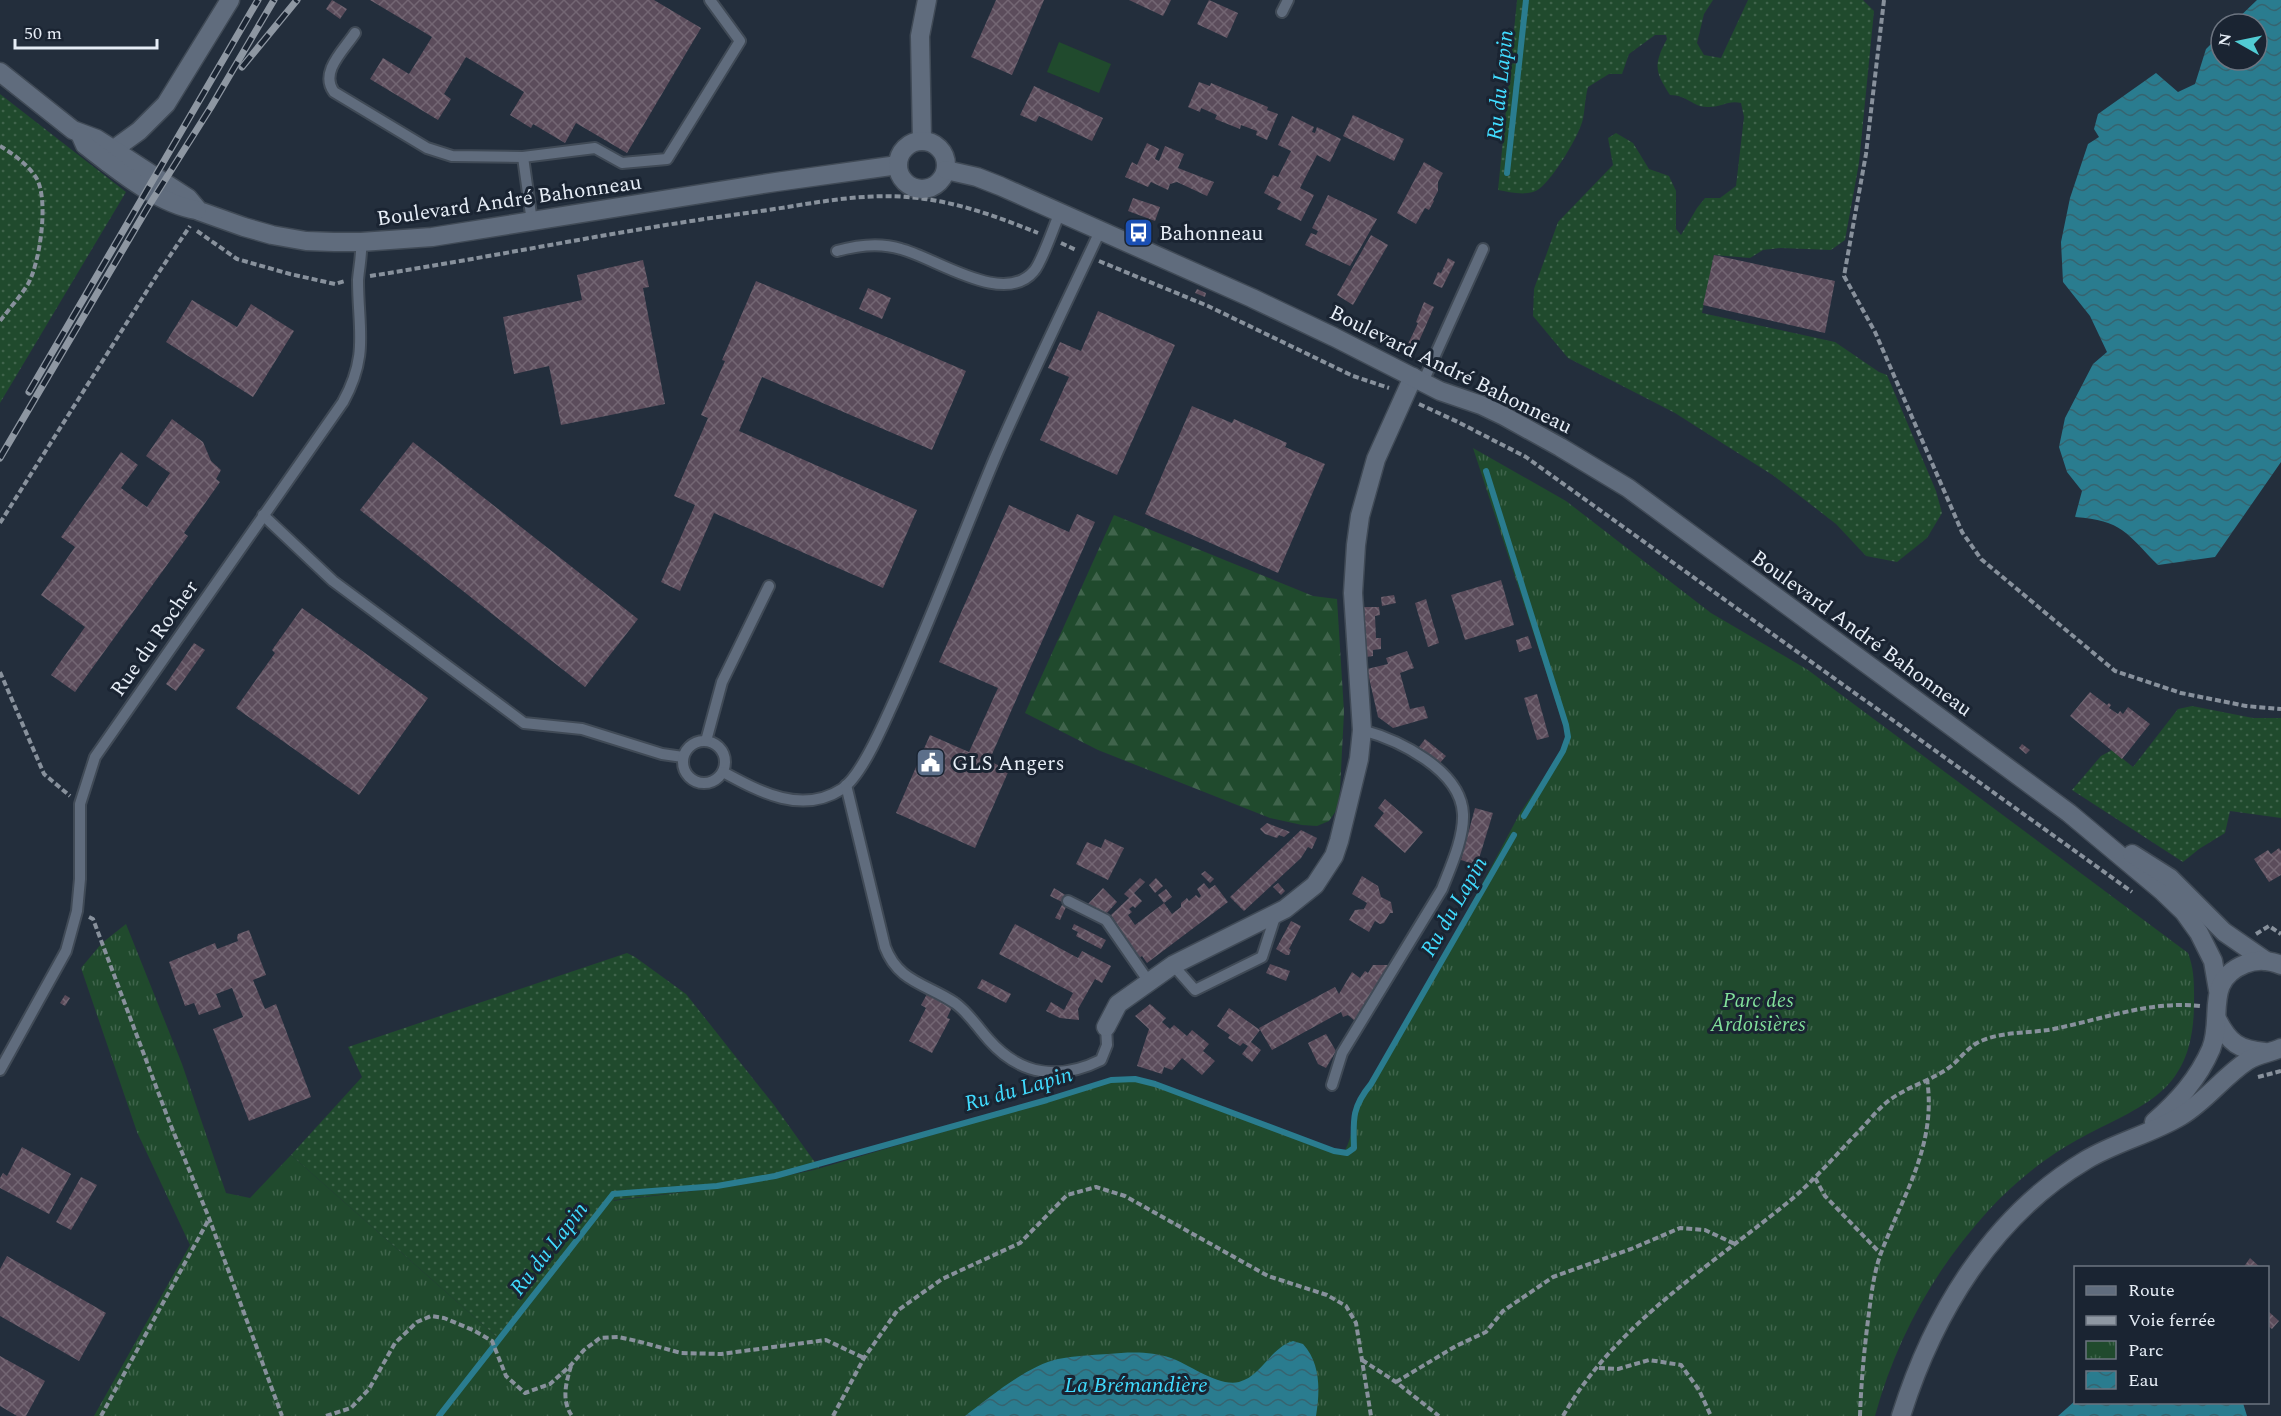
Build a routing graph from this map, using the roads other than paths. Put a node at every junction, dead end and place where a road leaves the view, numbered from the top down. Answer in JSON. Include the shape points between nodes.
{"nodes":[{"id":1,"x":230,"y":0,"type":"edge"},
{"id":2,"x":710,"y":0,"type":"edge"},
{"id":3,"x":927,"y":0,"type":"edge"},
{"id":4,"x":1288,"y":0,"type":"edge"},
{"id":5,"x":1282,"y":12,"type":"dead end"},
{"id":6,"x":355,"y":33,"type":"dead end"},
{"id":7,"x":0,"y":72,"type":"edge"},
{"id":8,"x":922,"y":141,"type":"junction"},
{"id":9,"x":111,"y":156,"type":"junction"},
{"id":10,"x":523,"y":157,"type":"junction"},
{"id":11,"x":897,"y":165,"type":"junction"},
{"id":12,"x":946,"y":170,"type":"junction"},
{"id":13,"x":1060,"y":212,"type":"junction"},
{"id":14,"x":532,"y":222,"type":"junction"},
{"id":15,"x":1101,"y":230,"type":"junction"},
{"id":16,"x":361,"y":242,"type":"junction"},
{"id":17,"x":1482,"y":249,"type":"dead end"},
{"id":18,"x":837,"y":251,"type":"dead end"},
{"id":19,"x":1418,"y":380,"type":"junction"},
{"id":20,"x":263,"y":515,"type":"junction"},
{"id":21,"x":769,"y":586,"type":"dead end"},
{"id":22,"x":1362,"y":730,"type":"junction"},
{"id":23,"x":706,"y":741,"type":"junction"},
{"id":24,"x":684,"y":757,"type":"junction"},
{"id":25,"x":723,"y":772,"type":"junction"},
{"id":26,"x":846,"y":785,"type":"junction"},
{"id":27,"x":2069,"y":813,"type":"junction"},
{"id":28,"x":1068,"y":901,"type":"dead end"},
{"id":29,"x":1276,"y":914,"type":"junction"},
{"id":30,"x":2274,"y":963,"type":"edge"},
{"id":31,"x":1173,"y":965,"type":"junction"},
{"id":32,"x":1149,"y":982,"type":"junction"},
{"id":33,"x":2218,"y":990,"type":"junction"},
{"id":34,"x":2217,"y":1019,"type":"junction"},
{"id":35,"x":1106,"y":1027,"type":"joint"},
{"id":36,"x":2273,"y":1050,"type":"edge"},
{"id":37,"x":0,"y":1070,"type":"edge"},
{"id":38,"x":1332,"y":1085,"type":"dead end"},
{"id":39,"x":2139,"y":1135,"type":"junction"},
{"id":40,"x":1901,"y":1416,"type":"edge"}],
"edges":[{"from":1,"to":9,"type":"street","via":[[166,104]]},
{"from":2,"to":10,"type":"lane","via":[[740,41],[667,159],[622,163],[595,148]]},
{"from":3,"to":8,"type":"street","via":[[920,36]]},
{"from":4,"to":5,"type":"lane"},
{"from":6,"to":10,"type":"lane","via":[[328,76],[334,92],[427,148],[452,156]]},
{"from":7,"to":9,"type":"street","name":"Boulevard André Bahonneau","via":[[73,130],[97,139]]},
{"from":8,"to":11,"type":"street","via":[[905,148]]},
{"from":8,"to":12,"type":"street","via":[[939,148],[945,156]]},
{"from":9,"to":16,"type":"street","name":"Boulevard André Bahonneau","via":[[188,198],[194,218],[289,238]]},
{"from":10,"to":14,"type":"lane"},
{"from":11,"to":12,"type":"street","via":[[905,183],[922,190],[939,183]]},
{"from":11,"to":14,"type":"street","name":"Boulevard André Bahonneau"},
{"from":12,"to":13,"type":"street","name":"Boulevard André Bahonneau","via":[[977,177]]},
{"from":13,"to":15,"type":"street","name":"Boulevard André Bahonneau"},
{"from":13,"to":18,"type":"lane","via":[[1035,270],[1019,281],[999,285],[901,248],[870,245]]},
{"from":14,"to":16,"type":"street","name":"Boulevard André Bahonneau","via":[[432,237]]},
{"from":15,"to":19,"type":"street","name":"Boulevard André Bahonneau"},
{"from":15,"to":26,"type":"lane","via":[[995,458],[903,681],[869,754]]},
{"from":16,"to":20,"type":"lane","name":"Rue du Rocher","via":[[358,278],[362,343],[357,371],[343,402]]},
{"from":17,"to":19,"type":"lane"},
{"from":19,"to":22,"type":"street","via":[[1404,396],[1370,477],[1360,516],[1353,593]]},
{"from":19,"to":27,"type":"street","name":"Boulevard André Bahonneau","via":[[1504,416],[1628,488]]},
{"from":20,"to":24,"type":"lane","via":[[333,581],[524,723],[582,729]]},
{"from":20,"to":37,"type":"lane","name":"Rue du Rocher","via":[[95,757],[80,804],[77,911],[66,951]]},
{"from":21,"to":23,"type":"lane","via":[[722,682]]},
{"from":22,"to":29,"type":"street","via":[[1359,759],[1334,856],[1314,885]]},
{"from":22,"to":38,"type":"lane","via":[[1407,748],[1444,775],[1458,792],[1463,821],[1442,889],[1342,1053]]},
{"from":23,"to":24,"type":"lane","via":[[691,743]]},
{"from":23,"to":25,"type":"lane","via":[[724,752]]},
{"from":24,"to":25,"type":"lane","via":[[684,770],[697,782],[713,781]]},
{"from":25,"to":26,"type":"lane","via":[[783,800],[818,800]]},
{"from":26,"to":35,"type":"lane","via":[[885,948],[899,971],[963,1009],[1001,1052],[1028,1068],[1065,1072],[1101,1060],[1107,1045]]},
{"from":27,"to":30,"type":"street","name":"Boulevard André Bahonneau","via":[[2170,878],[2224,932]]},
{"from":27,"to":33,"type":"street","name":"Boulevard André Bahonneau","via":[[2184,912],[2213,961]]},
{"from":28,"to":32,"type":"lane","via":[[1106,920]]},
{"from":29,"to":31,"type":"street"},
{"from":29,"to":31,"type":"lane","via":[[1262,957],[1194,990]]},
{"from":30,"to":33,"type":"street","via":[[2251,962],[2237,967]]},
{"from":31,"to":32,"type":"street"},
{"from":32,"to":35,"type":"street","via":[[1118,1004]]},
{"from":33,"to":34,"type":"street","name":"Boulevard André Bahonneau"},
{"from":34,"to":36,"type":"street","via":[[2235,1044],[2249,1051]]},
{"from":34,"to":39,"type":"street","name":"Boulevard André Bahonneau","via":[[2211,1049],[2191,1085]]},
{"from":36,"to":39,"type":"street","via":[[2243,1064],[2181,1117]]},
{"from":39,"to":40,"type":"street","via":[[2087,1159],[2063,1176],[2020,1211],[1974,1263],[1930,1339]]}]}
